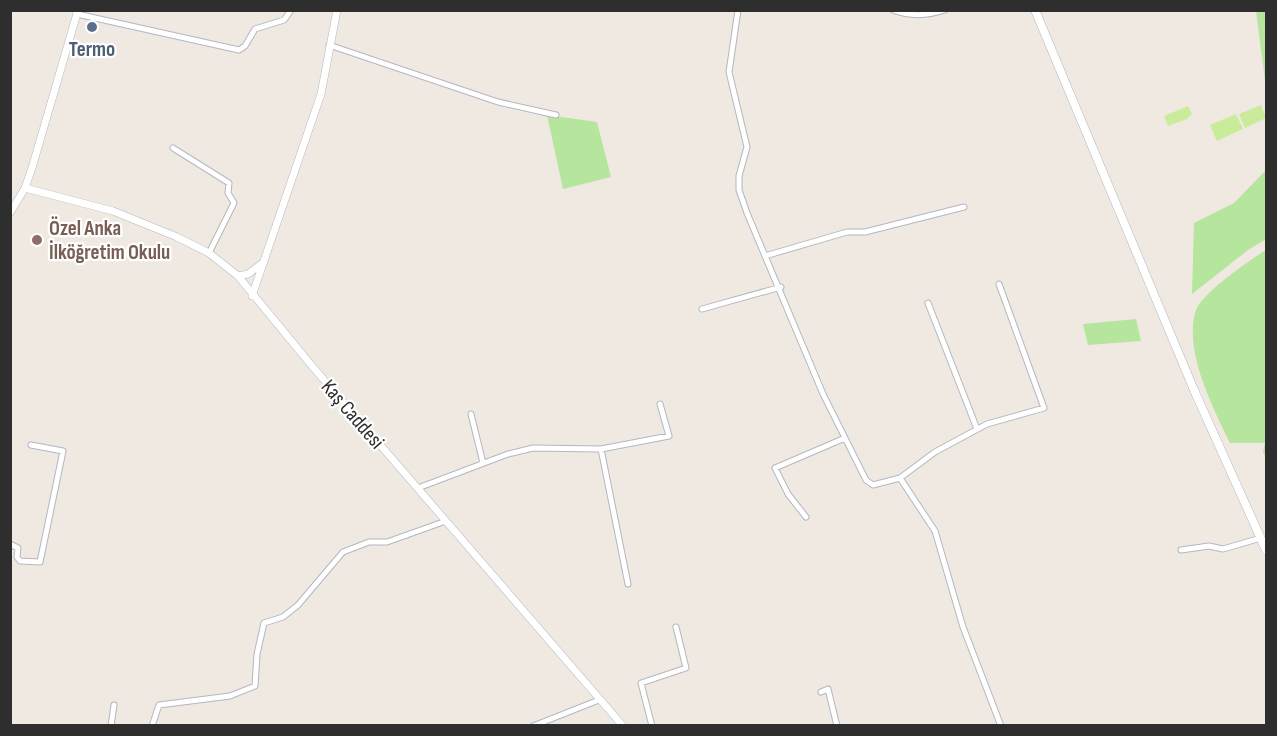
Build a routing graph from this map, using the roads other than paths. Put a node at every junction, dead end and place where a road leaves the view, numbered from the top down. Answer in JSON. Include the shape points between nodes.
{"nodes":[{"id":1,"x":291,"y":10,"type":"edge"},
{"id":2,"x":337,"y":10,"type":"edge"},
{"id":3,"x":738,"y":10,"type":"edge"},
{"id":4,"x":893,"y":10,"type":"edge"},
{"id":5,"x":945,"y":10,"type":"edge"},
{"id":6,"x":1035,"y":10,"type":"edge"},
{"id":7,"x":77,"y":12,"type":"edge"},
{"id":8,"x":328,"y":45,"type":"junction"},
{"id":9,"x":556,"y":115,"type":"dead end"},
{"id":10,"x":172,"y":148,"type":"dead end"},
{"id":11,"x":25,"y":188,"type":"junction"},
{"id":12,"x":964,"y":207,"type":"dead end"},
{"id":13,"x":10,"y":213,"type":"edge"},
{"id":14,"x":209,"y":253,"type":"junction"},
{"id":15,"x":765,"y":256,"type":"junction"},
{"id":16,"x":265,"y":260,"type":"junction"},
{"id":17,"x":238,"y":276,"type":"junction"},
{"id":18,"x":999,"y":284,"type":"dead end"},
{"id":19,"x":781,"y":287,"type":"junction"},
{"id":20,"x":252,"y":296,"type":"junction"},
{"id":21,"x":928,"y":303,"type":"dead end"},
{"id":22,"x":702,"y":309,"type":"dead end"},
{"id":23,"x":660,"y":404,"type":"dead end"},
{"id":24,"x":471,"y":414,"type":"dead end"},
{"id":25,"x":977,"y":429,"type":"junction"},
{"id":26,"x":845,"y":438,"type":"junction"},
{"id":27,"x":31,"y":445,"type":"dead end"},
{"id":28,"x":601,"y":449,"type":"junction"},
{"id":29,"x":483,"y":463,"type":"junction"},
{"id":30,"x":900,"y":478,"type":"junction"},
{"id":31,"x":418,"y":488,"type":"junction"},
{"id":32,"x":806,"y":517,"type":"dead end"},
{"id":33,"x":446,"y":521,"type":"junction"},
{"id":34,"x":1261,"y":538,"type":"junction"},
{"id":35,"x":10,"y":544,"type":"edge"},
{"id":36,"x":1181,"y":550,"type":"dead end"},
{"id":37,"x":1266,"y":550,"type":"edge"},
{"id":38,"x":628,"y":584,"type":"dead end"},
{"id":39,"x":676,"y":627,"type":"dead end"},
{"id":40,"x":821,"y":692,"type":"dead end"},
{"id":41,"x":599,"y":700,"type":"junction"},
{"id":42,"x":114,"y":705,"type":"dead end"},
{"id":43,"x":111,"y":726,"type":"edge"},
{"id":44,"x":152,"y":726,"type":"edge"},
{"id":45,"x":533,"y":726,"type":"edge"},
{"id":46,"x":623,"y":726,"type":"edge"},
{"id":47,"x":652,"y":726,"type":"edge"},
{"id":48,"x":837,"y":726,"type":"edge"},
{"id":49,"x":1001,"y":726,"type":"edge"}],
"edges":[{"from":1,"to":7,"type":"street","via":[[284,20],[255,29],[239,50]]},
{"from":2,"to":8,"type":"street"},
{"from":3,"to":15,"type":"street","via":[[729,72],[747,147],[739,190]]},
{"from":4,"to":5,"type":"street","via":[[910,16]]},
{"from":6,"to":34,"type":"main road","via":[[1194,390]]},
{"from":7,"to":11,"type":"street"},
{"from":8,"to":9,"type":"street","via":[[498,102]]},
{"from":8,"to":16,"type":"street","via":[[321,94]]},
{"from":10,"to":14,"type":"street","via":[[229,183],[232,213]]},
{"from":11,"to":13,"type":"street"},
{"from":11,"to":14,"type":"street","name":"Kaş Caddesi","via":[[113,211]]},
{"from":12,"to":15,"type":"street","via":[[865,232],[847,232]]},
{"from":14,"to":17,"type":"street","name":"Kaş Caddesi"},
{"from":15,"to":19,"type":"street"},
{"from":16,"to":17,"type":"street","via":[[257,269]]},
{"from":16,"to":20,"type":"street"},
{"from":17,"to":20,"type":"street","name":"Kaş Caddesi"},
{"from":18,"to":25,"type":"street","via":[[1044,408]]},
{"from":19,"to":22,"type":"street"},
{"from":19,"to":26,"type":"street","via":[[823,394]]},
{"from":20,"to":31,"type":"street","name":"Kaş Caddesi"},
{"from":21,"to":25,"type":"street"},
{"from":23,"to":28,"type":"street","via":[[669,436]]},
{"from":24,"to":29,"type":"street"},
{"from":25,"to":30,"type":"street","via":[[935,452]]},
{"from":26,"to":30,"type":"street","via":[[866,480],[873,485]]},
{"from":26,"to":32,"type":"street","via":[[775,468]]},
{"from":27,"to":35,"type":"street","via":[[63,451],[40,562],[20,561],[16,557],[18,548]]},
{"from":28,"to":29,"type":"street","via":[[533,447]]},
{"from":28,"to":38,"type":"street"},
{"from":29,"to":31,"type":"street"},
{"from":30,"to":49,"type":"street","via":[[935,531],[963,627]]},
{"from":31,"to":33,"type":"street","name":"Kaş Caddesi"},
{"from":33,"to":41,"type":"street","name":"Kaş Caddesi"},
{"from":33,"to":44,"type":"street","via":[[387,542],[369,542],[343,552],[298,605],[283,617],[264,624],[255,686],[230,696],[159,705]]},
{"from":34,"to":36,"type":"street","via":[[1223,549],[1209,546]]},
{"from":34,"to":37,"type":"main road"},
{"from":39,"to":47,"type":"street","via":[[686,668],[641,683]]},
{"from":40,"to":48,"type":"street","via":[[828,689]]},
{"from":41,"to":45,"type":"street"},
{"from":41,"to":46,"type":"street","name":"Kaş Caddesi"},
{"from":42,"to":43,"type":"street"}]}
